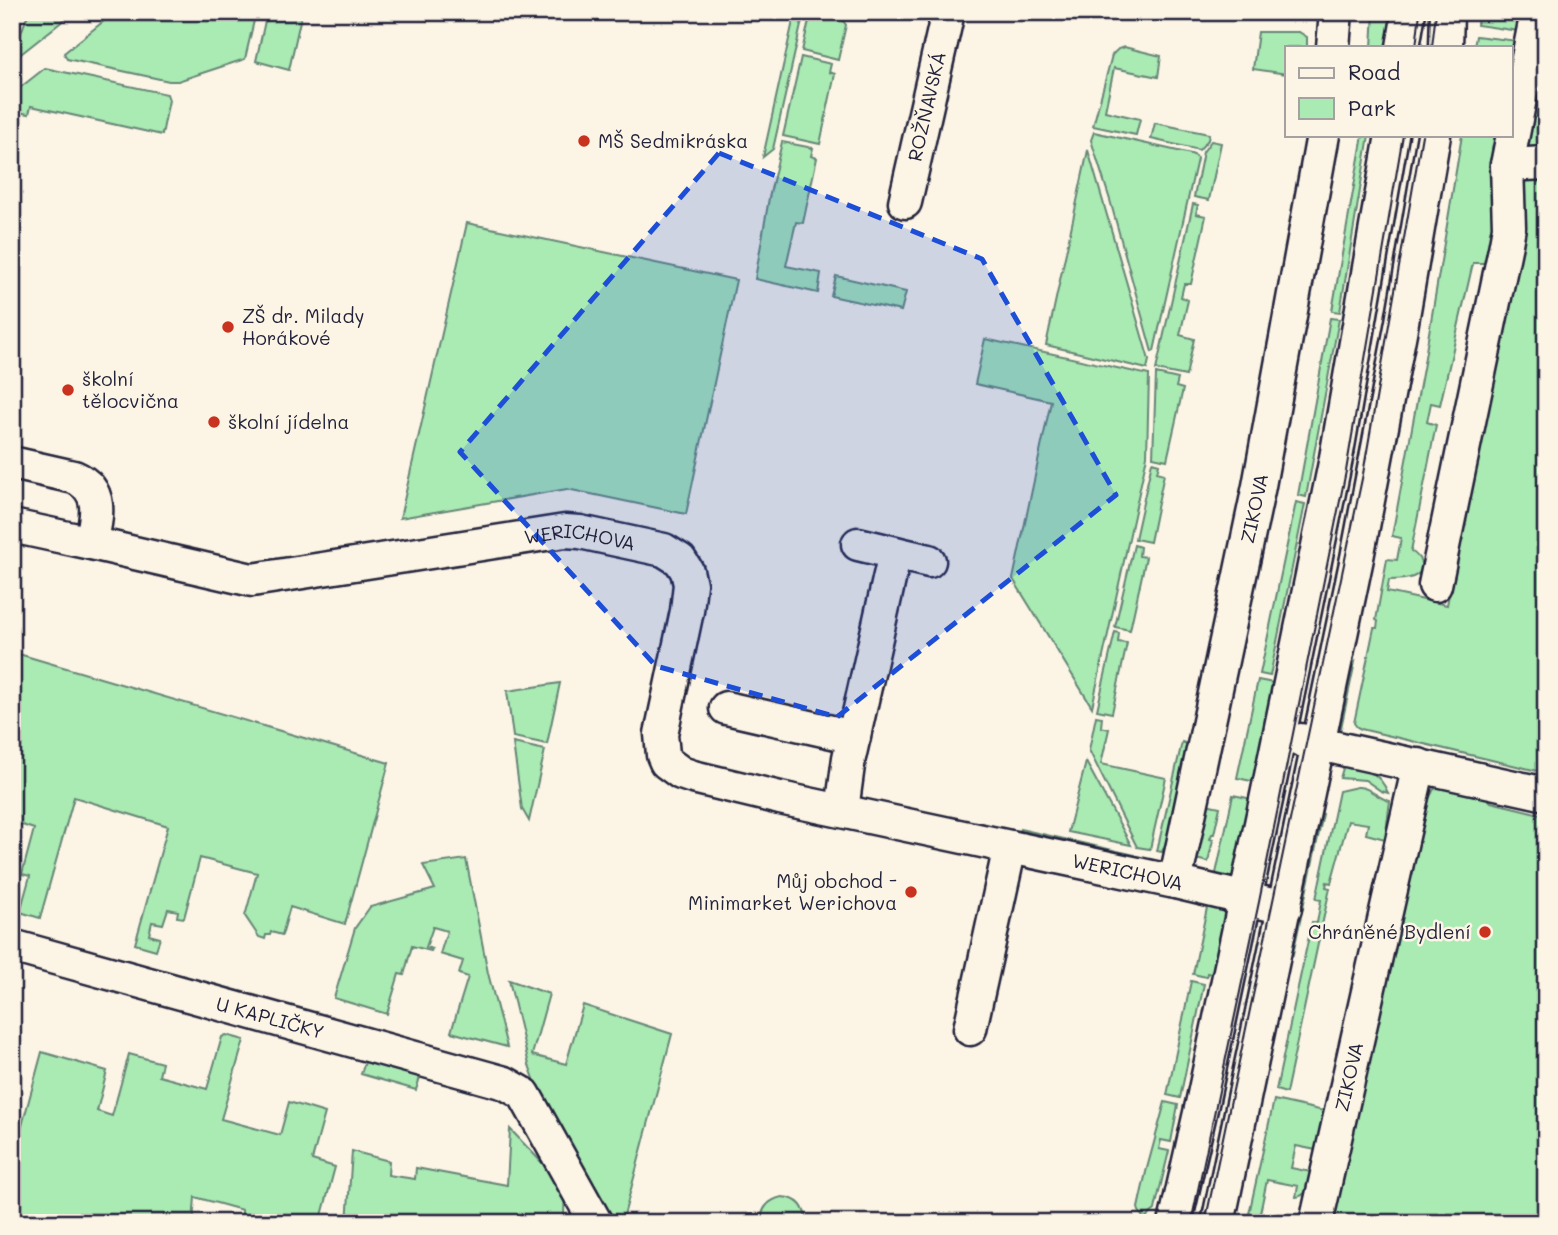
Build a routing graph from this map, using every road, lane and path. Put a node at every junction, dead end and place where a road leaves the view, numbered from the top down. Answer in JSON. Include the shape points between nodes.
{"nodes":[{"id":1,"x":948,"y":12,"type":"edge"},
{"id":2,"x":1336,"y":12,"type":"edge"},
{"id":3,"x":1409,"y":12,"type":"edge"},
{"id":4,"x":1447,"y":12,"type":"edge"},
{"id":5,"x":1537,"y":12,"type":"edge"},
{"id":6,"x":1333,"y":46,"type":"edge"},
{"id":7,"x":1403,"y":46,"type":"edge"},
{"id":8,"x":1446,"y":46,"type":"edge"},
{"id":9,"x":1323,"y":136,"type":"edge"},
{"id":10,"x":1392,"y":136,"type":"edge"},
{"id":11,"x":1434,"y":136,"type":"edge"},
{"id":12,"x":1546,"y":163,"type":"edge"},
{"id":13,"x":1507,"y":165,"type":"junction"},
{"id":14,"x":905,"y":202,"type":"dead end"},
{"id":15,"x":12,"y":463,"type":"edge"},
{"id":16,"x":12,"y":526,"type":"edge"},
{"id":17,"x":91,"y":543,"type":"junction"},
{"id":18,"x":858,"y":544,"type":"dead end"},
{"id":19,"x":895,"y":553,"type":"junction"},
{"id":20,"x":929,"y":561,"type":"dead end"},
{"id":21,"x":1435,"y":585,"type":"dead end"},
{"id":22,"x":726,"y":708,"type":"dead end"},
{"id":23,"x":1279,"y":736,"type":"junction"},
{"id":24,"x":854,"y":737,"type":"junction"},
{"id":25,"x":1319,"y":744,"type":"junction"},
{"id":26,"x":1419,"y":765,"type":"junction"},
{"id":27,"x":1546,"y":794,"type":"edge"},
{"id":28,"x":842,"y":810,"type":"junction"},
{"id":29,"x":1010,"y":847,"type":"junction"},
{"id":30,"x":1175,"y":882,"type":"junction"},
{"id":31,"x":1245,"y":899,"type":"junction"},
{"id":32,"x":1285,"y":908,"type":"junction"},
{"id":33,"x":12,"y":946,"type":"edge"},
{"id":34,"x":970,"y":1029,"type":"dead end"},
{"id":35,"x":596,"y":1223,"type":"edge"},
{"id":36,"x":1175,"y":1223,"type":"edge"},
{"id":37,"x":1218,"y":1223,"type":"edge"},
{"id":38,"x":1316,"y":1223,"type":"edge"}],
"edges":[{"from":1,"to":14,"type":"street","name":"ROŽŇAVSKÁ"},
{"from":2,"to":6,"type":"street"},
{"from":3,"to":7,"type":"street"},
{"from":4,"to":8,"type":"street"},
{"from":5,"to":13,"type":"street"},
{"from":9,"to":30,"type":"street","name":"ZIKOVA","via":[[1259,486]]},
{"from":10,"to":23,"type":"street","via":[[1336,458]]},
{"from":11,"to":25,"type":"street"},
{"from":12,"to":13,"type":"street"},
{"from":13,"to":21,"type":"street","via":[[1509,227]]},
{"from":15,"to":17,"type":"street","via":[[83,481],[96,507]]},
{"from":16,"to":17,"type":"street","name":"WERICHOVA"},
{"from":17,"to":28,"type":"street","name":"WERICHOVA","via":[[252,580],[565,531],[664,550],[680,560],[690,583],[661,734],[666,762],[693,777]]},
{"from":18,"to":19,"type":"street"},
{"from":19,"to":20,"type":"street"},
{"from":19,"to":24,"type":"street"},
{"from":22,"to":24,"type":"street"},
{"from":23,"to":25,"type":"street"},
{"from":23,"to":31,"type":"street"},
{"from":24,"to":28,"type":"street"},
{"from":25,"to":26,"type":"street"},
{"from":25,"to":32,"type":"street"},
{"from":26,"to":27,"type":"street"},
{"from":26,"to":38,"type":"street","name":"ZIKOVA"},
{"from":28,"to":29,"type":"street","name":"WERICHOVA"},
{"from":29,"to":30,"type":"street","name":"WERICHOVA"},
{"from":29,"to":34,"type":"street"},
{"from":30,"to":31,"type":"street","name":"WERICHOVA"},
{"from":31,"to":32,"type":"street"},
{"from":31,"to":36,"type":"street"},
{"from":32,"to":37,"type":"street"},
{"from":33,"to":35,"type":"street","name":"U KAPLIČKY","via":[[505,1083],[524,1094]]}]}
